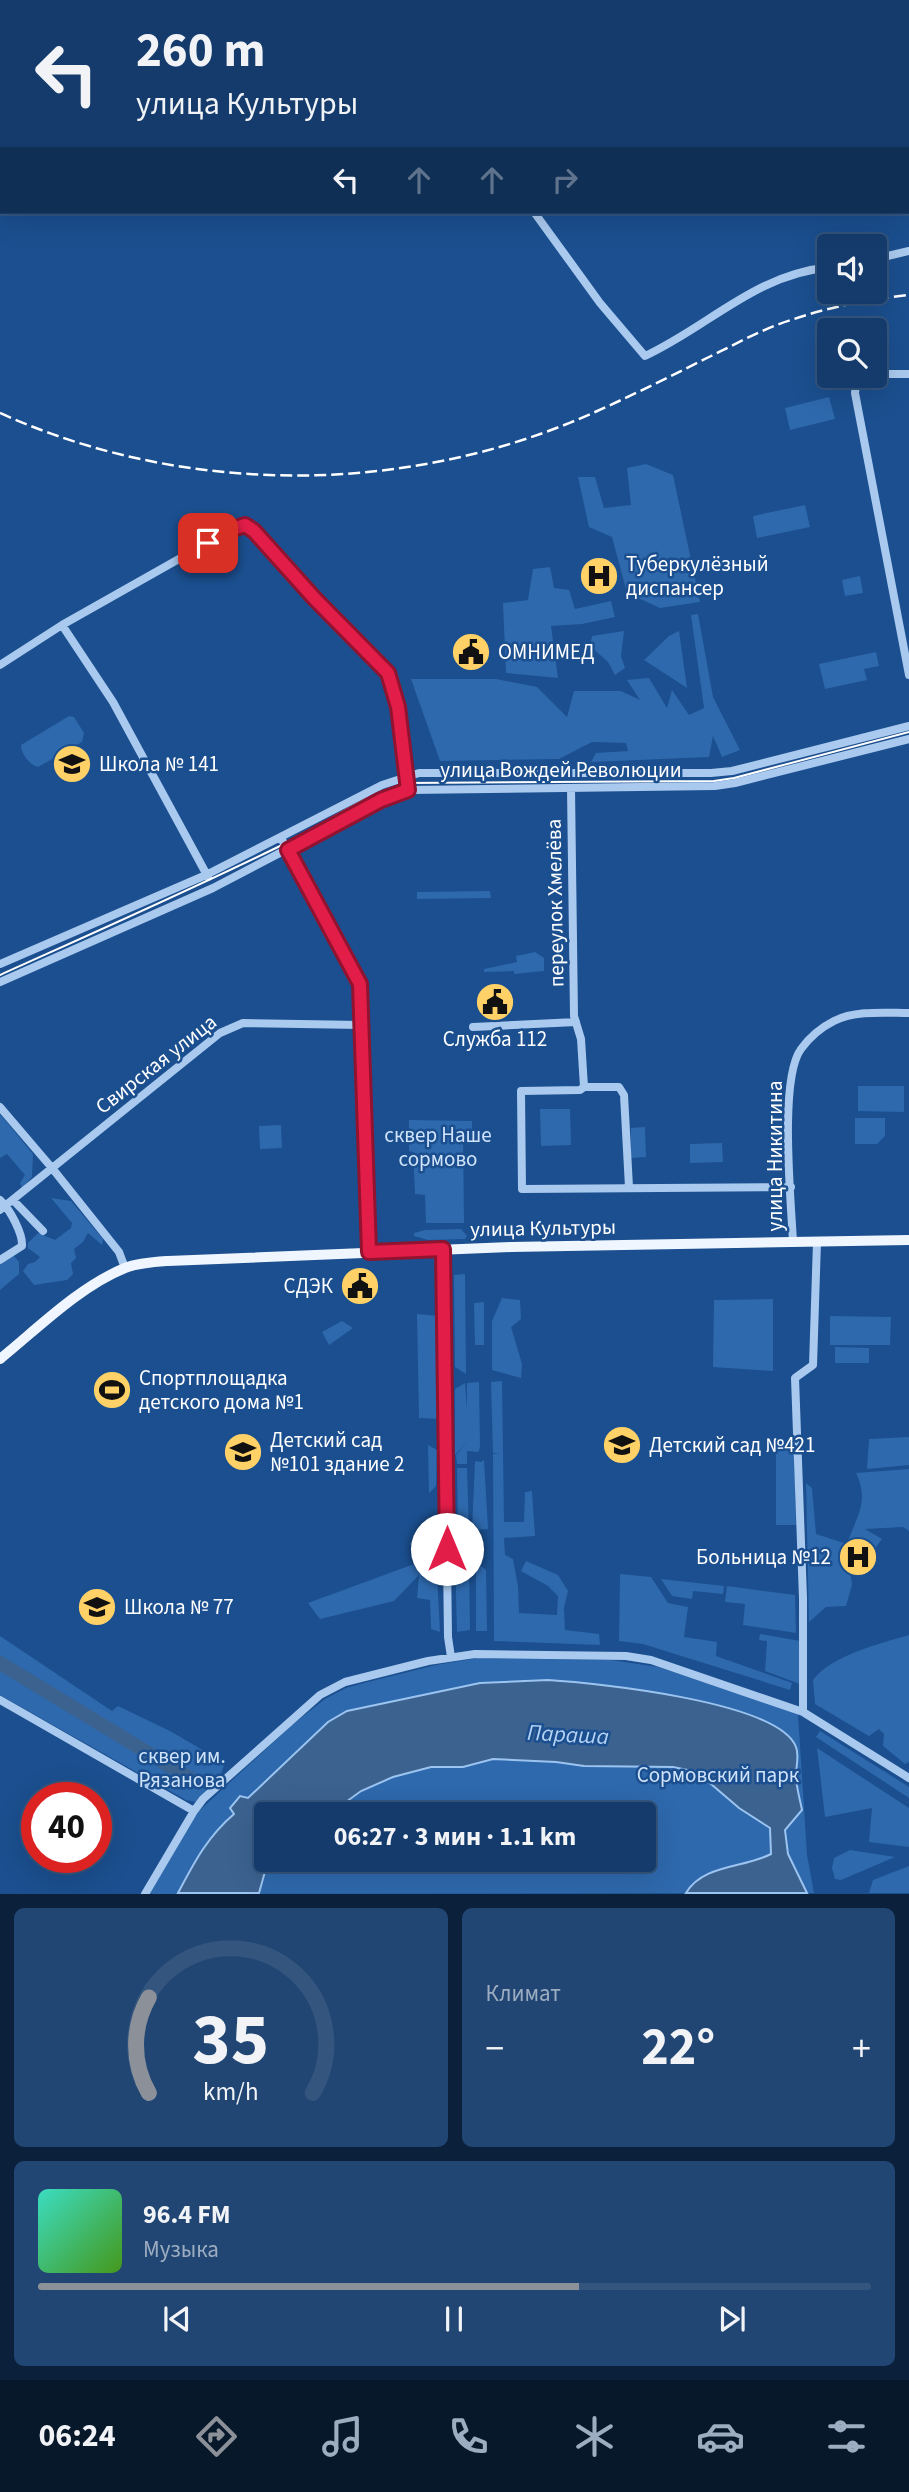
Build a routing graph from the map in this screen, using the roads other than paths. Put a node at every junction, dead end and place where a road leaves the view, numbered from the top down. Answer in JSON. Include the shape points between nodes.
{"nodes":[{"id":1,"x":535,"y":214,"type":"edge"},
{"id":2,"x":909,"y":251,"type":"edge"},
{"id":3,"x":887,"y":257,"type":"edge"},
{"id":4,"x":817,"y":268,"type":"edge"},
{"id":5,"x":887,"y":374,"type":"edge"},
{"id":6,"x":909,"y":374,"type":"edge"},
{"id":7,"x":856,"y":388,"type":"edge"},
{"id":8,"x":62,"y":625,"type":"junction"},
{"id":9,"x":0,"y":665,"type":"edge"},
{"id":10,"x":909,"y":675,"type":"edge"},
{"id":11,"x":909,"y":726,"type":"edge"},
{"id":12,"x":909,"y":739,"type":"edge"},
{"id":13,"x":407,"y":775,"type":"junction"},
{"id":14,"x":571,"y":788,"type":"junction"},
{"id":15,"x":408,"y":790,"type":"junction"},
{"id":16,"x":281,"y":838,"type":"junction"},
{"id":17,"x":288,"y":850,"type":"junction"},
{"id":18,"x":206,"y":875,"type":"junction"},
{"id":19,"x":213,"y":888,"type":"junction"},
{"id":20,"x":0,"y":964,"type":"edge"},
{"id":21,"x":0,"y":982,"type":"edge"},
{"id":22,"x":909,"y":1013,"type":"edge"},
{"id":23,"x":575,"y":1019,"type":"junction"},
{"id":24,"x":361,"y":1025,"type":"junction"},
{"id":25,"x":473,"y":1027,"type":"dead end"},
{"id":26,"x":584,"y":1087,"type":"junction"},
{"id":27,"x":0,"y":1107,"type":"edge"},
{"id":28,"x":52,"y":1168,"type":"junction"},
{"id":29,"x":629,"y":1187,"type":"junction"},
{"id":30,"x":791,"y":1187,"type":"junction"},
{"id":31,"x":5,"y":1204,"type":"edge"},
{"id":32,"x":43,"y":1231,"type":"dead end"},
{"id":33,"x":909,"y":1240,"type":"edge"},
{"id":34,"x":793,"y":1242,"type":"junction"},
{"id":35,"x":817,"y":1242,"type":"junction"},
{"id":36,"x":443,"y":1249,"type":"junction"},
{"id":37,"x":369,"y":1252,"type":"junction"},
{"id":38,"x":0,"y":1260,"type":"edge"},
{"id":39,"x":125,"y":1268,"type":"junction"},
{"id":40,"x":0,"y":1359,"type":"edge"},
{"id":41,"x":452,"y":1657,"type":"junction"},
{"id":42,"x":0,"y":1700,"type":"edge"},
{"id":43,"x":803,"y":1712,"type":"junction"},
{"id":44,"x":909,"y":1778,"type":"edge"},
{"id":45,"x":194,"y":1811,"type":"junction"},
{"id":46,"x":145,"y":1894,"type":"edge"}],
"edges":[{"from":1,"to":4,"type":"street","via":[[645,356],[751,291]]},
{"from":2,"to":3,"type":"street"},
{"from":5,"to":6,"type":"street"},
{"from":7,"to":10,"type":"street"},
{"from":8,"to":9,"type":"street"},
{"from":8,"to":13,"type":"street","via":[[245,525],[388,673],[398,707]]},
{"from":8,"to":18,"type":"street","via":[[113,702]]},
{"from":11,"to":13,"type":"street","name":"улица Вождей Революции","via":[[711,774]]},
{"from":12,"to":14,"type":"street","name":"улица Вождей Революции","via":[[715,786]]},
{"from":13,"to":15,"type":"street"},
{"from":13,"to":16,"type":"street","name":"улица Вождей Революции"},
{"from":14,"to":15,"type":"street","name":"улица Вождей Революции"},
{"from":14,"to":23,"type":"street","name":"переулок Хмелёва"},
{"from":15,"to":17,"type":"street","name":"улица Вождей Революции"},
{"from":16,"to":17,"type":"street"},
{"from":16,"to":18,"type":"street","name":"улица Вождей Революции"},
{"from":17,"to":19,"type":"street","name":"улица Вождей Революции"},
{"from":17,"to":24,"type":"street","via":[[360,984]]},
{"from":18,"to":19,"type":"street"},
{"from":18,"to":20,"type":"street","name":"улица Вождей Революции"},
{"from":19,"to":21,"type":"street","name":"улица Вождей Революции"},
{"from":22,"to":30,"type":"street","name":"улица Никитина","via":[[861,1014],[835,1020],[800,1050],[788,1098]]},
{"from":23,"to":25,"type":"street"},
{"from":23,"to":26,"type":"street","name":"переулок Хмелёва"},
{"from":24,"to":28,"type":"street","name":"Свирская улица","via":[[243,1023],[220,1033]]},
{"from":24,"to":37,"type":"street"},
{"from":26,"to":29,"type":"street","via":[[620,1087],[624,1095]]},
{"from":26,"to":29,"type":"street","via":[[521,1091],[522,1189]]},
{"from":27,"to":28,"type":"street"},
{"from":28,"to":31,"type":"street","name":"Свирская улица"},
{"from":28,"to":39,"type":"street","via":[[118,1252]]},
{"from":29,"to":30,"type":"street"},
{"from":30,"to":34,"type":"street","name":"улица Никитина"},
{"from":31,"to":32,"type":"street"},
{"from":31,"to":38,"type":"street","via":[[23,1238],[22,1246]]},
{"from":33,"to":35,"type":"main road","name":"улица Культуры"},
{"from":34,"to":35,"type":"main road","name":"улица Культуры"},
{"from":34,"to":36,"type":"main road","name":"улица Культуры"},
{"from":35,"to":43,"type":"street","via":[[813,1365],[795,1378]]},
{"from":36,"to":37,"type":"main road","name":"улица Культуры"},
{"from":36,"to":41,"type":"street"},
{"from":37,"to":39,"type":"main road","name":"улица Культуры","via":[[168,1261]]},
{"from":39,"to":40,"type":"main road","name":"улица Культуры","via":[[83,1292]]},
{"from":41,"to":43,"type":"street","via":[[497,1653],[626,1656],[651,1660]]},
{"from":41,"to":45,"type":"street","via":[[345,1682],[320,1695]]},
{"from":42,"to":45,"type":"street"},
{"from":43,"to":44,"type":"street"},
{"from":45,"to":46,"type":"street"}]}
